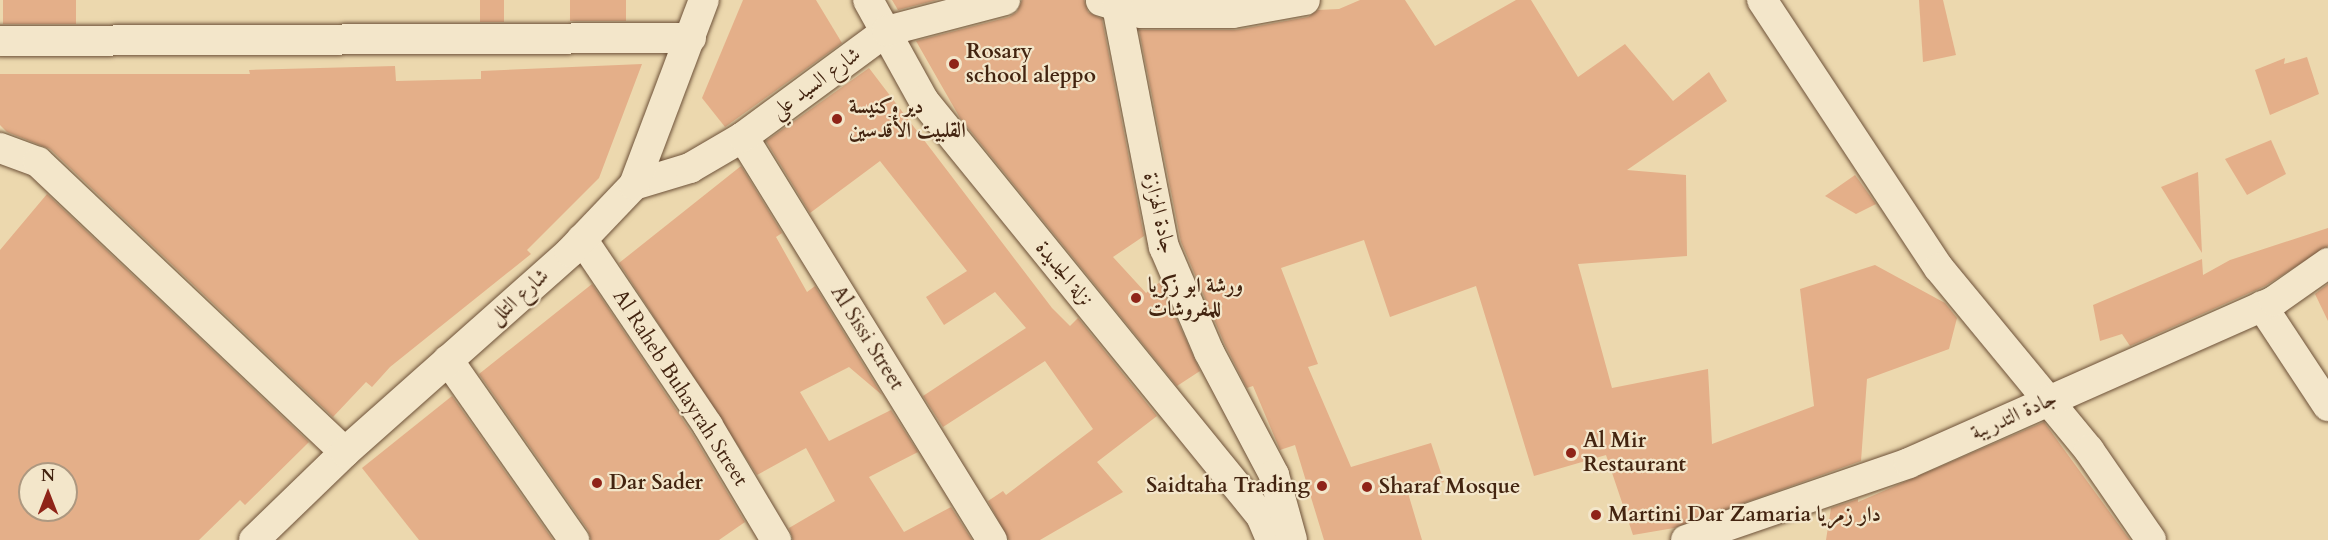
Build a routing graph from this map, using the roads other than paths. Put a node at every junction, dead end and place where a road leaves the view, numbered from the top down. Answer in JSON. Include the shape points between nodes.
{"nodes":[{"id":1,"x":704,"y":0,"type":"edge"},
{"id":2,"x":868,"y":0,"type":"edge"},
{"id":3,"x":1005,"y":0,"type":"edge"},
{"id":4,"x":1305,"y":0,"type":"edge"},
{"id":5,"x":1762,"y":0,"type":"edge"},
{"id":6,"x":1108,"y":3,"type":"edge"},
{"id":7,"x":887,"y":31,"type":"junction"},
{"id":8,"x":691,"y":38,"type":"junction"},
{"id":9,"x":0,"y":41,"type":"edge"},
{"id":10,"x":743,"y":137,"type":"junction"},
{"id":11,"x":0,"y":148,"type":"edge"},
{"id":12,"x":634,"y":185,"type":"junction"},
{"id":13,"x":582,"y":239,"type":"junction"},
{"id":14,"x":2328,"y":263,"type":"edge"},
{"id":15,"x":2262,"y":306,"type":"junction"},
{"id":16,"x":448,"y":360,"type":"junction"},
{"id":17,"x":2048,"y":401,"type":"junction"},
{"id":18,"x":2328,"y":406,"type":"edge"},
{"id":19,"x":345,"y":452,"type":"junction"},
{"id":20,"x":254,"y":540,"type":"edge"},
{"id":21,"x":574,"y":540,"type":"edge"},
{"id":22,"x":776,"y":540,"type":"edge"},
{"id":23,"x":992,"y":540,"type":"edge"},
{"id":24,"x":1271,"y":540,"type":"edge"},
{"id":25,"x":1292,"y":540,"type":"edge"},
{"id":26,"x":1686,"y":540,"type":"edge"},
{"id":27,"x":2151,"y":540,"type":"edge"}],
"edges":[{"from":1,"to":8,"type":"street","name":"شارع التلل"},
{"from":2,"to":7,"type":"street","name":"نزلة الجديدة"},
{"from":3,"to":7,"type":"street","name":"شارع السيد علي"},
{"from":4,"to":6,"type":"street","via":[[1233,13],[1141,13]]},
{"from":5,"to":17,"type":"street","via":[[1939,268]]},
{"from":6,"to":25,"type":"street","name":"جادة الهزازة","via":[[1164,248],[1209,352],[1274,475]]},
{"from":7,"to":10,"type":"street","name":"شارع السيد علي"},
{"from":7,"to":24,"type":"street","name":"نزلة الجديدة","via":[[924,101],[1262,516]]},
{"from":8,"to":9,"type":"street"},
{"from":8,"to":12,"type":"street","name":"شارع التلل"},
{"from":10,"to":12,"type":"street","name":"شارع السيد علي","via":[[690,168]]},
{"from":10,"to":23,"type":"street","name":"Al Sissi Street"},
{"from":11,"to":19,"type":"street","via":[[38,162]]},
{"from":12,"to":13,"type":"street","name":"شارع التلل"},
{"from":13,"to":16,"type":"street","name":"شارع التلل"},
{"from":13,"to":22,"type":"street","name":"Al Raheb Buhayrah Street","via":[[708,426]]},
{"from":14,"to":15,"type":"street","name":"جادة التدريبة"},
{"from":15,"to":17,"type":"street","name":"جادة التدريبة"},
{"from":15,"to":18,"type":"street"},
{"from":16,"to":19,"type":"street","name":"شارع التلل"},
{"from":16,"to":21,"type":"street"},
{"from":17,"to":26,"type":"street","name":"جادة التدريبة","via":[[1909,463]]},
{"from":17,"to":27,"type":"street","via":[[2089,450]]},
{"from":19,"to":20,"type":"street","name":"شارع التلل"}]}
